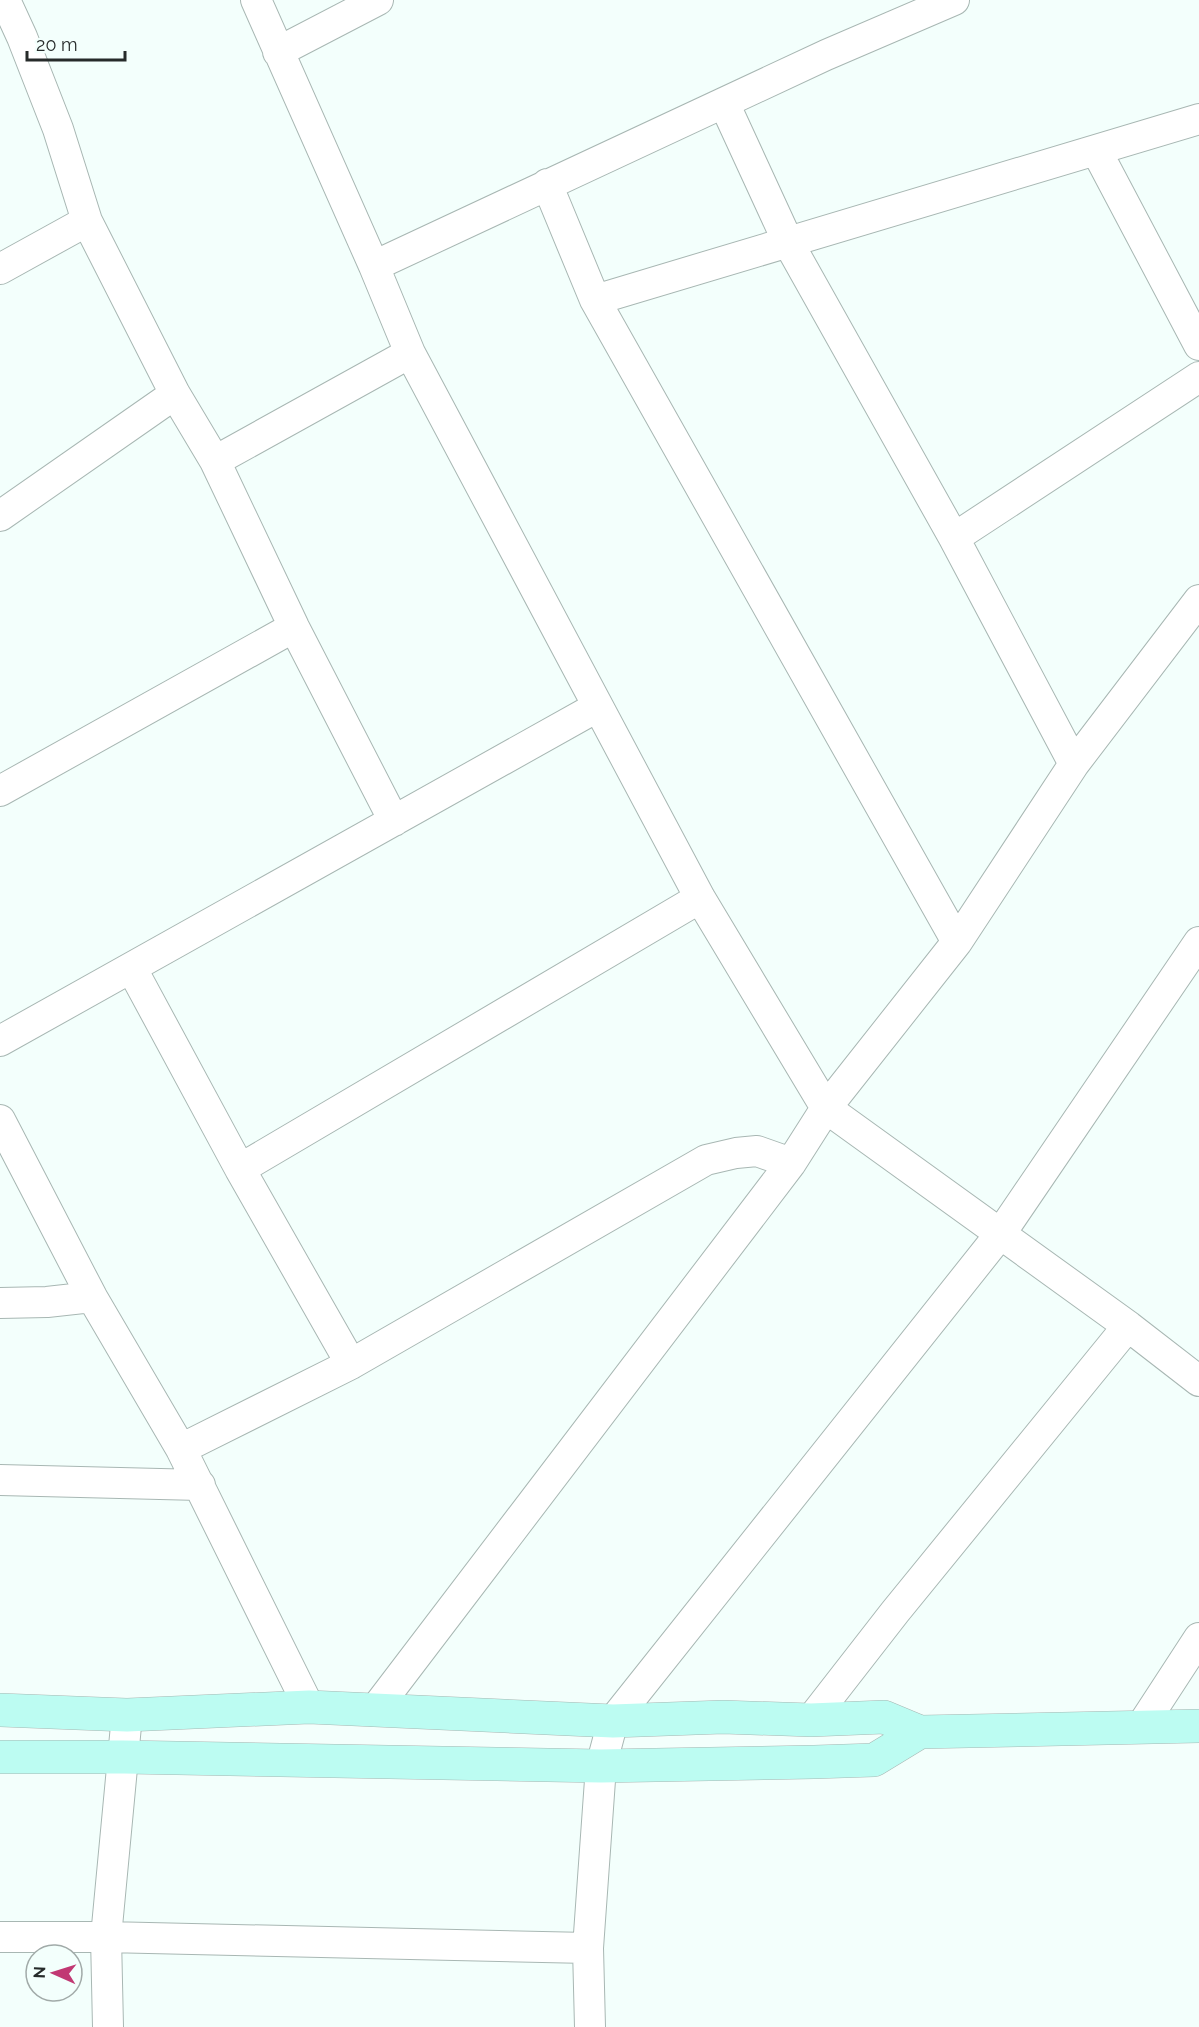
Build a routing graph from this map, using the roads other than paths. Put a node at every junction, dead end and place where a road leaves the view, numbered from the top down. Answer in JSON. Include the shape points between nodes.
{"nodes":[{"id":1,"x":5,"y":0,"type":"edge"},
{"id":2,"x":256,"y":0,"type":"edge"},
{"id":3,"x":378,"y":0,"type":"edge"},
{"id":4,"x":954,"y":0,"type":"edge"},
{"id":5,"x":11,"y":43,"type":"edge"},
{"id":6,"x":278,"y":52,"type":"junction"},
{"id":7,"x":724,"y":103,"type":"junction"},
{"id":8,"x":1199,"y":119,"type":"edge"},
{"id":9,"x":1096,"y":150,"type":"junction"},
{"id":10,"x":546,"y":184,"type":"junction"},
{"id":11,"x":87,"y":221,"type":"junction"},
{"id":12,"x":788,"y":242,"type":"junction"},
{"id":13,"x":374,"y":266,"type":"junction"},
{"id":14,"x":0,"y":269,"type":"edge"},
{"id":15,"x":596,"y":300,"type":"junction"},
{"id":16,"x":1199,"y":345,"type":"edge"},
{"id":17,"x":410,"y":353,"type":"junction"},
{"id":18,"x":1199,"y":377,"type":"edge"},
{"id":19,"x":175,"y":394,"type":"junction"},
{"id":20,"x":215,"y":461,"type":"junction"},
{"id":21,"x":0,"y":516,"type":"edge"},
{"id":22,"x":954,"y":538,"type":"junction"},
{"id":23,"x":1199,"y":600,"type":"edge"},
{"id":24,"x":294,"y":627,"type":"junction"},
{"id":25,"x":597,"y":707,"type":"junction"},
{"id":26,"x":1074,"y":764,"type":"junction"},
{"id":27,"x":0,"y":791,"type":"edge"},
{"id":28,"x":394,"y":821,"type":"junction"},
{"id":29,"x":700,"y":898,"type":"junction"},
{"id":30,"x":957,"y":942,"type":"junction"},
{"id":31,"x":1199,"y":942,"type":"edge"},
{"id":32,"x":132,"y":969,"type":"junction"},
{"id":33,"x":0,"y":1041,"type":"edge"},
{"id":34,"x":826,"y":1108,"type":"junction"},
{"id":35,"x":0,"y":1120,"type":"edge"},
{"id":36,"x":791,"y":1163,"type":"junction"},
{"id":37,"x":240,"y":1169,"type":"junction"},
{"id":38,"x":1001,"y":1233,"type":"junction"},
{"id":39,"x":92,"y":1297,"type":"junction"},
{"id":40,"x":0,"y":1303,"type":"edge"},
{"id":41,"x":1128,"y":1326,"type":"junction"},
{"id":42,"x":351,"y":1364,"type":"junction"},
{"id":43,"x":1199,"y":1381,"type":"edge"},
{"id":44,"x":181,"y":1449,"type":"junction"},
{"id":45,"x":0,"y":1480,"type":"edge"},
{"id":46,"x":200,"y":1485,"type":"junction"},
{"id":47,"x":1199,"y":1638,"type":"edge"},
{"id":48,"x":309,"y":1707,"type":"junction"},
{"id":49,"x":0,"y":1710,"type":"edge"},
{"id":50,"x":374,"y":1711,"type":"junction"},
{"id":51,"x":127,"y":1715,"type":"junction"},
{"id":52,"x":811,"y":1720,"type":"junction"},
{"id":53,"x":613,"y":1721,"type":"junction"},
{"id":54,"x":1199,"y":1726,"type":"edge"},
{"id":55,"x":1141,"y":1727,"type":"junction"},
{"id":56,"x":920,"y":1732,"type":"junction"},
{"id":57,"x":0,"y":1756,"type":"edge"},
{"id":58,"x":124,"y":1756,"type":"junction"},
{"id":59,"x":601,"y":1766,"type":"junction"},
{"id":60,"x":0,"y":1937,"type":"edge"},
{"id":61,"x":106,"y":1937,"type":"junction"},
{"id":62,"x":588,"y":1948,"type":"junction"},
{"id":63,"x":108,"y":2027,"type":"edge"},
{"id":64,"x":590,"y":2027,"type":"edge"}],
"edges":[{"from":1,"to":5,"type":"street"},
{"from":2,"to":6,"type":"street"},
{"from":3,"to":6,"type":"street"},
{"from":4,"to":7,"type":"street"},
{"from":5,"to":11,"type":"street","via":[[58,129]]},
{"from":6,"to":13,"type":"street"},
{"from":7,"to":10,"type":"street"},
{"from":7,"to":12,"type":"street"},
{"from":8,"to":9,"type":"street"},
{"from":9,"to":12,"type":"street"},
{"from":9,"to":16,"type":"street"},
{"from":10,"to":13,"type":"street"},
{"from":10,"to":15,"type":"street"},
{"from":11,"to":14,"type":"street"},
{"from":11,"to":19,"type":"street"},
{"from":12,"to":15,"type":"street"},
{"from":12,"to":22,"type":"street"},
{"from":13,"to":17,"type":"street"},
{"from":15,"to":30,"type":"street"},
{"from":17,"to":20,"type":"street"},
{"from":17,"to":25,"type":"street"},
{"from":18,"to":22,"type":"street"},
{"from":19,"to":20,"type":"street"},
{"from":19,"to":21,"type":"street"},
{"from":20,"to":24,"type":"street"},
{"from":22,"to":26,"type":"street"},
{"from":23,"to":26,"type":"street"},
{"from":24,"to":27,"type":"street"},
{"from":24,"to":28,"type":"street"},
{"from":25,"to":28,"type":"street"},
{"from":25,"to":29,"type":"street"},
{"from":26,"to":30,"type":"street"},
{"from":28,"to":32,"type":"street"},
{"from":29,"to":34,"type":"street"},
{"from":29,"to":37,"type":"street"},
{"from":30,"to":34,"type":"street"},
{"from":31,"to":38,"type":"street"},
{"from":32,"to":33,"type":"street"},
{"from":32,"to":37,"type":"street"},
{"from":34,"to":36,"type":"street"},
{"from":34,"to":38,"type":"street"},
{"from":35,"to":39,"type":"street"},
{"from":36,"to":42,"type":"street","via":[[758,1151],[706,1160]]},
{"from":36,"to":50,"type":"street"},
{"from":37,"to":42,"type":"street"},
{"from":38,"to":41,"type":"street"},
{"from":38,"to":53,"type":"street"},
{"from":39,"to":40,"type":"street"},
{"from":39,"to":44,"type":"street"},
{"from":41,"to":43,"type":"street"},
{"from":41,"to":52,"type":"street"},
{"from":42,"to":44,"type":"street"},
{"from":44,"to":46,"type":"street"},
{"from":45,"to":46,"type":"street"},
{"from":46,"to":48,"type":"street"},
{"from":47,"to":55,"type":"street"},
{"from":48,"to":50,"type":"street"},
{"from":48,"to":51,"type":"street"},
{"from":49,"to":51,"type":"street"},
{"from":50,"to":53,"type":"street"},
{"from":51,"to":58,"type":"street"},
{"from":52,"to":53,"type":"street","via":[[723,1717]]},
{"from":52,"to":56,"type":"street","via":[[884,1717]]},
{"from":53,"to":59,"type":"street"},
{"from":54,"to":55,"type":"street"},
{"from":55,"to":56,"type":"street"},
{"from":56,"to":59,"type":"street","via":[[874,1760]]},
{"from":57,"to":58,"type":"street"},
{"from":58,"to":59,"type":"street"},
{"from":58,"to":61,"type":"street"},
{"from":59,"to":62,"type":"street"},
{"from":60,"to":61,"type":"street"},
{"from":61,"to":62,"type":"street"},
{"from":61,"to":63,"type":"street"},
{"from":62,"to":64,"type":"street"}]}
